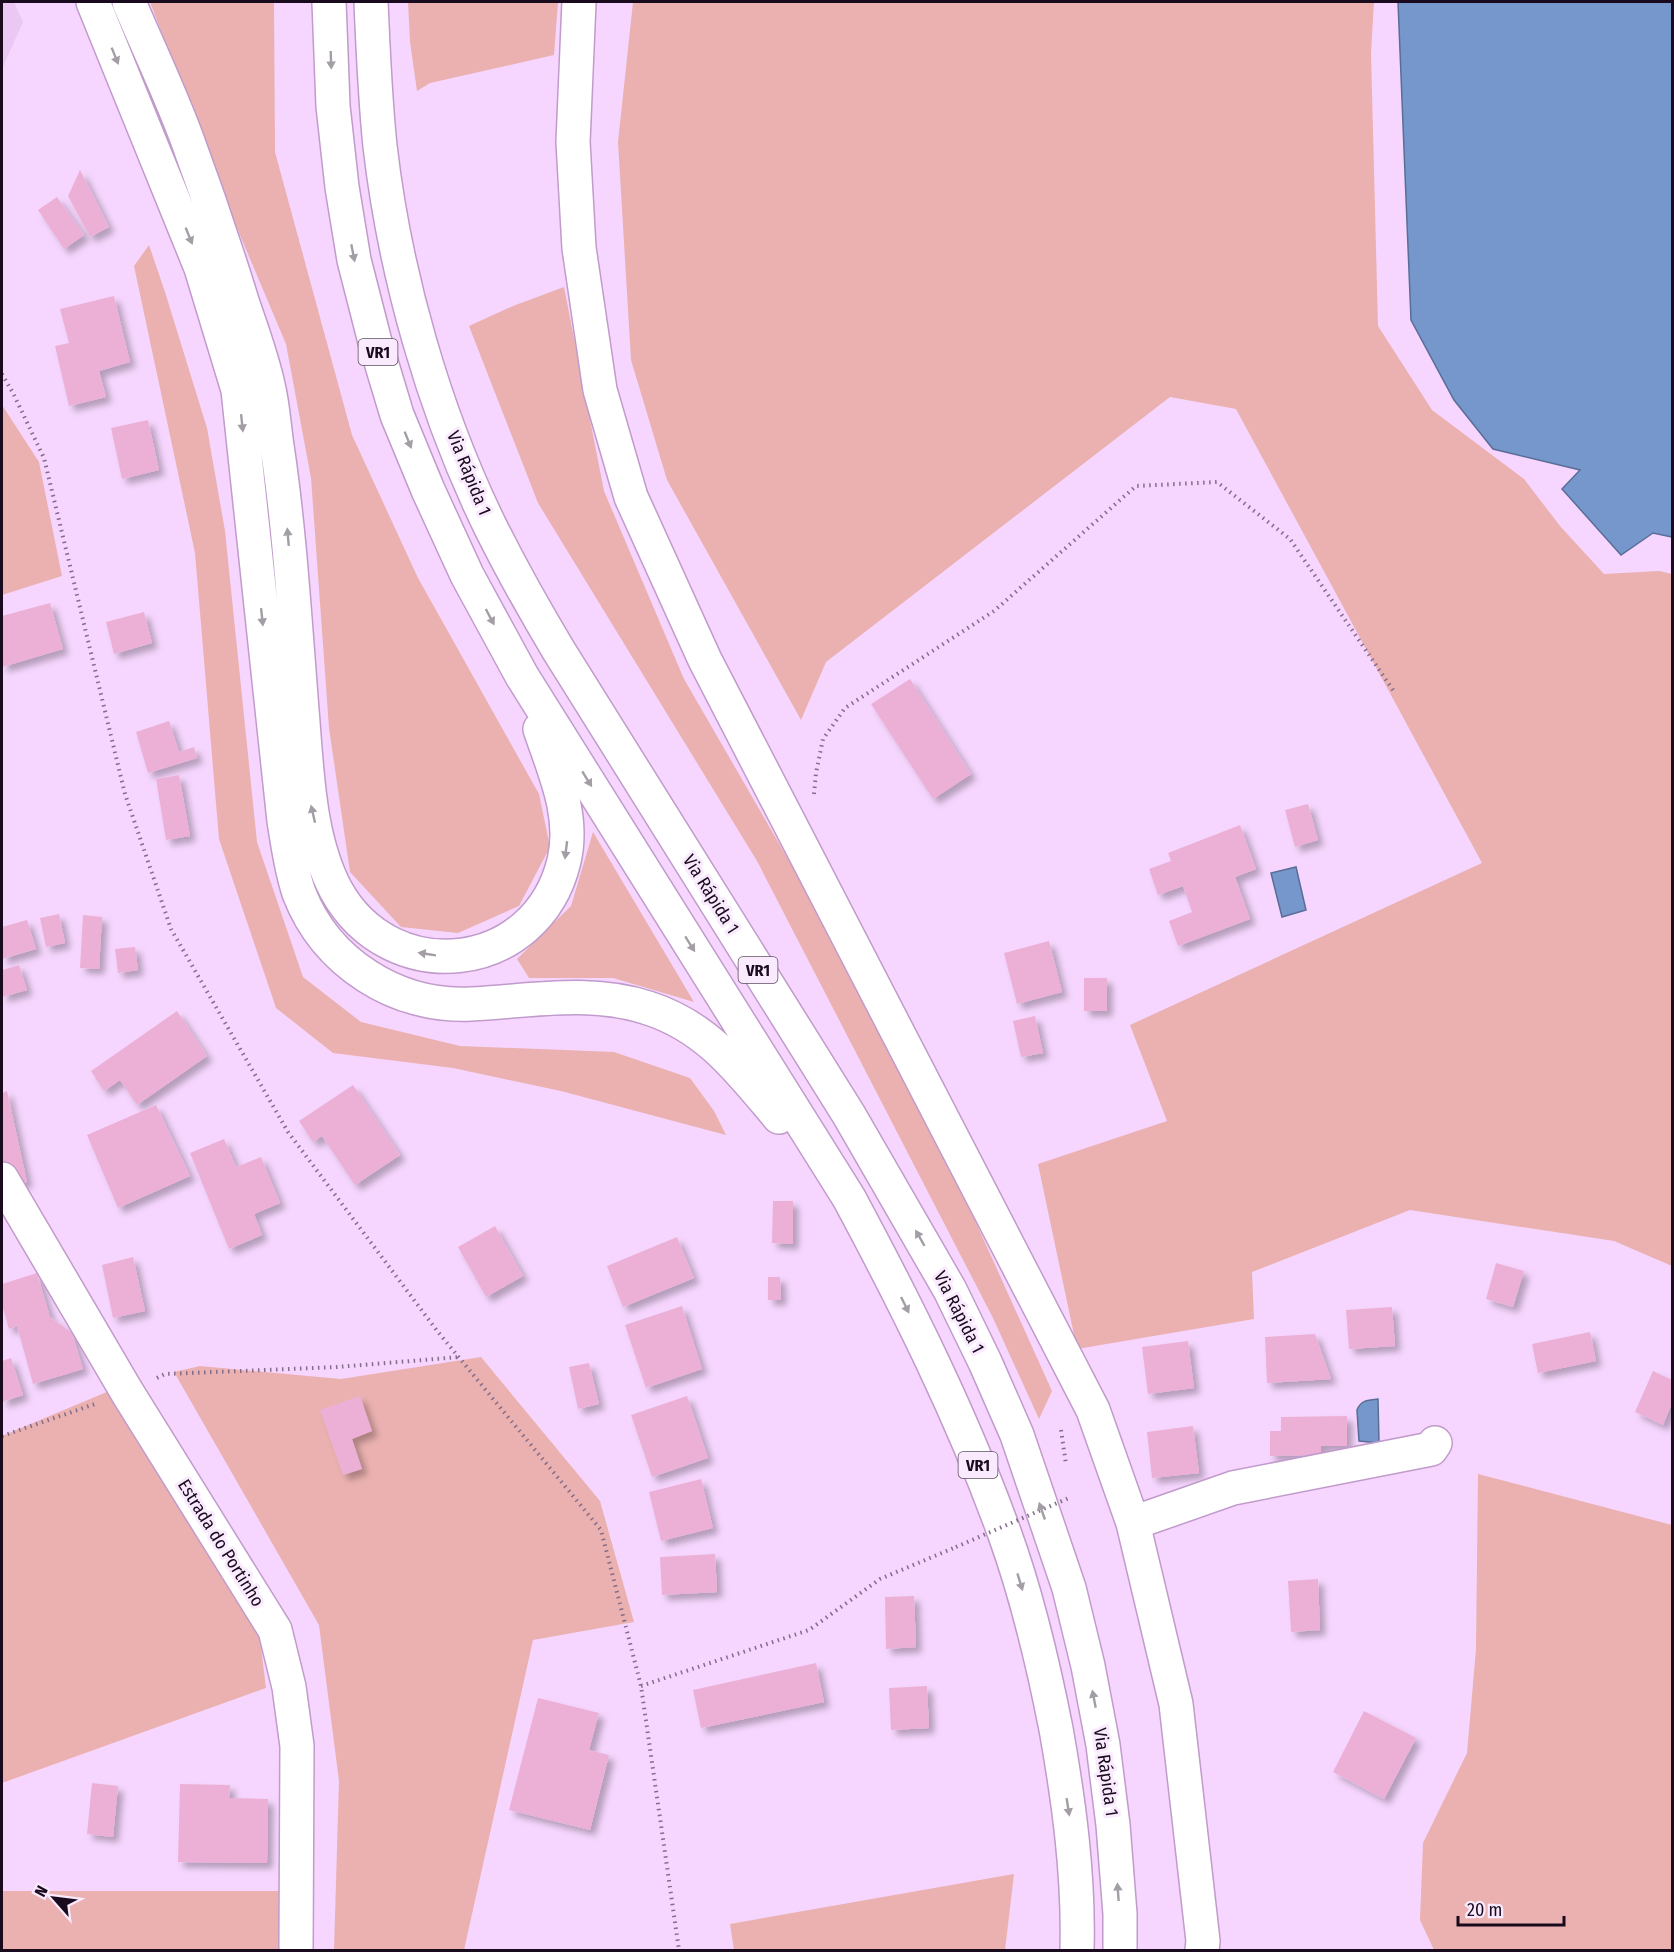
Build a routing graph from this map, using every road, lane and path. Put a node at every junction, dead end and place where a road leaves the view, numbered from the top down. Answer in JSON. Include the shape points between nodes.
{"nodes":[{"id":1,"x":93,"y":2,"type":"edge"},
{"id":2,"x":129,"y":2,"type":"edge"},
{"id":3,"x":329,"y":2,"type":"edge"},
{"id":4,"x":371,"y":2,"type":"edge"},
{"id":5,"x":579,"y":2,"type":"edge"},
{"id":6,"x":2,"y":374,"type":"edge"},
{"id":7,"x":522,"y":676,"type":"junction"},
{"id":8,"x":1395,"y":693,"type":"dead end"},
{"id":9,"x":814,"y":795,"type":"dead end"},
{"id":10,"x":2,"y":1179,"type":"edge"},
{"id":11,"x":849,"y":1198,"type":"junction"},
{"id":12,"x":461,"y":1357,"type":"junction"},
{"id":13,"x":128,"y":1392,"type":"junction"},
{"id":14,"x":2,"y":1436,"type":"edge"},
{"id":15,"x":1435,"y":1443,"type":"dead end"},
{"id":16,"x":1071,"y":1497,"type":"dead end"},
{"id":17,"x":1133,"y":1523,"type":"junction"},
{"id":18,"x":641,"y":1686,"type":"junction"},
{"id":19,"x":296,"y":1950,"type":"edge"},
{"id":20,"x":679,"y":1950,"type":"edge"},
{"id":21,"x":1077,"y":1950,"type":"edge"},
{"id":22,"x":1120,"y":1950,"type":"edge"},
{"id":23,"x":1202,"y":1950,"type":"edge"}],
"edges":[{"from":1,"to":11,"type":"main road","one_way":true,"via":[[201,268],[238,390],[284,821],[299,893],[312,918],[328,942],[351,964],[384,987],[406,996],[468,1004],[580,997],[615,1000],[649,1008],[681,1022],[723,1052]]},
{"from":7,"to":2,"type":"main road","one_way":true,"via":[[566,814],[564,860],[557,882],[540,911],[517,935],[475,954],[429,956],[384,940],[348,909],[323,858],[310,802],[284,489],[268,385],[230,260],[186,137]]},
{"from":3,"to":7,"type":"main road","number":"VR1","one_way":true,"via":[[333,106],[342,187],[354,260],[375,342],[398,415],[428,489],[467,575]]},
{"from":22,"to":4,"type":"main road","name":"Via Rápida 1","number":"VR1","one_way":true,"via":[[1113,1825],[1088,1666],[1069,1588],[1017,1435],[950,1290],[849,1115],[559,651],[490,526],[437,393],[394,232],[374,91]]},
{"from":5,"to":17,"type":"main road","via":[[573,142],[579,248],[600,390],[631,497],[705,660],[1093,1410]]},
{"from":6,"to":12,"type":"path","via":[[44,458],[125,794],[171,929],[288,1132]]},
{"from":7,"to":11,"type":"main road","number":"VR1","one_way":true},
{"from":8,"to":9,"type":"path","via":[[1290,539],[1217,482],[1136,486],[994,611],[845,708],[823,739]]},
{"from":10,"to":13,"type":"main road","name":"Estrada do Portinho"},
{"from":11,"to":21,"type":"main road","number":"VR1","one_way":true,"via":[[951,1403],[1005,1533],[1045,1673],[1072,1829]]},
{"from":12,"to":13,"type":"path","via":[[165,1374]]},
{"from":12,"to":18,"type":"path","via":[[601,1530]]},
{"from":13,"to":14,"type":"path"},
{"from":13,"to":19,"type":"main road","name":"Estrada do Portinho","via":[[275,1630],[289,1687],[297,1746]]},
{"from":15,"to":17,"type":"main road","via":[[1431,1449],[1233,1488]]},
{"from":16,"to":18,"type":"path","bridge":true,"via":[[880,1579],[809,1630]]},
{"from":17,"to":23,"type":"main road","via":[[1176,1704]]},
{"from":18,"to":20,"type":"path"}]}
